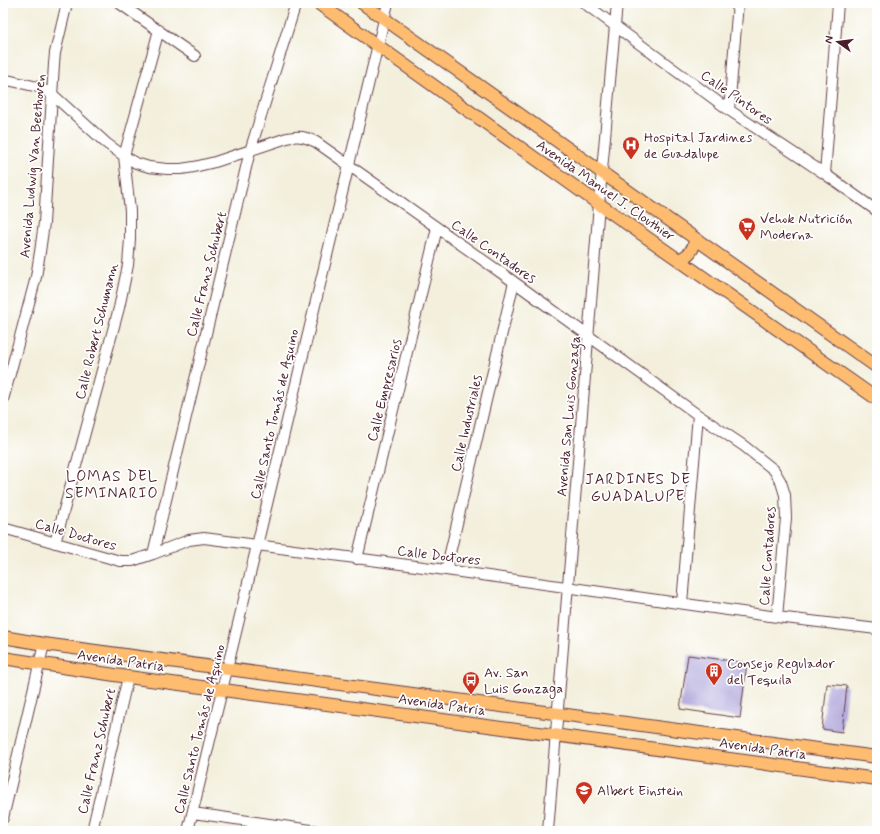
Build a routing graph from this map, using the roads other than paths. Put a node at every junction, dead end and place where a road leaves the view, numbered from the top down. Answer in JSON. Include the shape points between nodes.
{"nodes":[{"id":1,"x":67,"y":3,"type":"edge"},
{"id":2,"x":119,"y":3,"type":"edge"},
{"id":3,"x":296,"y":3,"type":"edge"},
{"id":4,"x":318,"y":3,"type":"edge"},
{"id":5,"x":362,"y":3,"type":"edge"},
{"id":6,"x":388,"y":3,"type":"edge"},
{"id":7,"x":584,"y":3,"type":"edge"},
{"id":8,"x":617,"y":3,"type":"edge"},
{"id":9,"x":738,"y":3,"type":"edge"},
{"id":10,"x":838,"y":3,"type":"edge"},
{"id":11,"x":384,"y":18,"type":"junction"},
{"id":12,"x":615,"y":25,"type":"junction"},
{"id":13,"x":158,"y":30,"type":"junction"},
{"id":14,"x":378,"y":45,"type":"junction"},
{"id":15,"x":195,"y":56,"type":"dead end"},
{"id":16,"x":3,"y":79,"type":"edge"},
{"id":17,"x":52,"y":94,"type":"junction"},
{"id":18,"x":729,"y":110,"type":"junction"},
{"id":19,"x":250,"y":151,"type":"junction"},
{"id":20,"x":124,"y":156,"type":"junction"},
{"id":21,"x":348,"y":166,"type":"junction"},
{"id":22,"x":602,"y":172,"type":"junction"},
{"id":23,"x":825,"y":174,"type":"junction"},
{"id":24,"x":599,"y":204,"type":"junction"},
{"id":25,"x":877,"y":211,"type":"edge"},
{"id":26,"x":437,"y":228,"type":"junction"},
{"id":27,"x":695,"y":239,"type":"junction"},
{"id":28,"x":679,"y":260,"type":"junction"},
{"id":29,"x":514,"y":282,"type":"junction"},
{"id":30,"x":588,"y":337,"type":"junction"},
{"id":31,"x":877,"y":367,"type":"edge"},
{"id":32,"x":877,"y":399,"type":"edge"},
{"id":33,"x":3,"y":400,"type":"edge"},
{"id":34,"x":698,"y":415,"type":"junction"},
{"id":35,"x":3,"y":528,"type":"edge"},
{"id":36,"x":55,"y":543,"type":"junction"},
{"id":37,"x":257,"y":545,"type":"junction"},
{"id":38,"x":153,"y":554,"type":"junction"},
{"id":39,"x":358,"y":559,"type":"junction"},
{"id":40,"x":446,"y":570,"type":"junction"},
{"id":41,"x":568,"y":587,"type":"junction"},
{"id":42,"x":682,"y":603,"type":"junction"},
{"id":43,"x":778,"y":617,"type":"junction"},
{"id":44,"x":877,"y":630,"type":"edge"},
{"id":45,"x":3,"y":637,"type":"edge"},
{"id":46,"x":44,"y":644,"type":"junction"},
{"id":47,"x":3,"y":658,"type":"edge"},
{"id":48,"x":40,"y":664,"type":"junction"},
{"id":49,"x":228,"y":668,"type":"junction"},
{"id":50,"x":128,"y":677,"type":"junction"},
{"id":51,"x":223,"y":690,"type":"junction"},
{"id":52,"x":557,"y":714,"type":"junction"},
{"id":53,"x":556,"y":735,"type":"junction"},
{"id":54,"x":877,"y":757,"type":"edge"},
{"id":55,"x":877,"y":779,"type":"edge"},
{"id":56,"x":193,"y":813,"type":"junction"},
{"id":57,"x":3,"y":818,"type":"edge"},
{"id":58,"x":248,"y":826,"type":"edge"},
{"id":59,"x":92,"y":831,"type":"edge"},
{"id":60,"x":188,"y":831,"type":"edge"},
{"id":61,"x":318,"y":831,"type":"edge"},
{"id":62,"x":548,"y":831,"type":"edge"}],
"edges":[{"from":1,"to":17,"type":"street","name":"Avenida Ludwig Van Beethoven","via":[[56,53]]},
{"from":2,"to":13,"type":"street"},
{"from":3,"to":19,"type":"street","name":"Calle Franz Schubert"},
{"from":4,"to":14,"type":"main road","name":"Avenida Manuel J. Clouthier"},
{"from":5,"to":11,"type":"main road","name":"Avenida Manuel J. Clouthier"},
{"from":6,"to":11,"type":"street","name":"Calle Santo Tomás de Aquino"},
{"from":7,"to":12,"type":"street","name":"Calle Pintores"},
{"from":8,"to":12,"type":"street","name":"Avenida San Luis Gonzaga"},
{"from":9,"to":18,"type":"street"},
{"from":10,"to":23,"type":"street"},
{"from":11,"to":14,"type":"street","name":"Calle Santo Tomás de Aquino"},
{"from":11,"to":22,"type":"main road","name":"Avenida Manuel J. Clouthier"},
{"from":12,"to":18,"type":"street","name":"Calle Pintores"},
{"from":12,"to":22,"type":"street","name":"Avenida San Luis Gonzaga"},
{"from":13,"to":15,"type":"street"},
{"from":13,"to":20,"type":"street","name":"Calle Robert Schumann"},
{"from":14,"to":21,"type":"street","name":"Calle Santo Tomás de Aquino"},
{"from":14,"to":24,"type":"main road","name":"Avenida Manuel J. Clouthier"},
{"from":16,"to":17,"type":"street","name":"Calle Contadores","via":[[38,87]]},
{"from":17,"to":20,"type":"street","name":"Calle Contadores"},
{"from":17,"to":33,"type":"street","name":"Avenida Ludwig Van Beethoven","via":[[44,223],[36,277]]},
{"from":18,"to":23,"type":"street","name":"Calle Pintores"},
{"from":19,"to":20,"type":"street","name":"Calle Contadores","via":[[194,167],[167,170],[136,163]]},
{"from":19,"to":21,"type":"street","name":"Calle Contadores","via":[[287,138],[305,137],[316,142]]},
{"from":19,"to":38,"type":"street","name":"Calle Franz Schubert"},
{"from":20,"to":36,"type":"street","name":"Calle Robert Schumann","via":[[130,211],[128,265],[119,308]]},
{"from":21,"to":26,"type":"street","name":"Calle Contadores"},
{"from":21,"to":37,"type":"street","name":"Calle Santo Tomás de Aquino"},
{"from":22,"to":24,"type":"street","name":"Avenida San Luis Gonzaga"},
{"from":22,"to":27,"type":"main road","name":"Avenida Manuel J. Clouthier"},
{"from":23,"to":25,"type":"street","name":"Calle Pintores"},
{"from":24,"to":28,"type":"main road","name":"Avenida Manuel J. Clouthier"},
{"from":24,"to":30,"type":"street","name":"Avenida San Luis Gonzaga"},
{"from":26,"to":29,"type":"street","name":"Calle Contadores"},
{"from":26,"to":39,"type":"street","name":"Calle Empresarios"},
{"from":27,"to":28,"type":"main road","via":[[692,250]]},
{"from":27,"to":31,"type":"main road","name":"Avenida Manuel J. Clouthier"},
{"from":28,"to":32,"type":"main road","name":"Avenida Manuel J. Clouthier"},
{"from":29,"to":30,"type":"street","name":"Calle Contadores"},
{"from":29,"to":40,"type":"street","name":"Calle Industriales"},
{"from":30,"to":34,"type":"street","name":"Calle Contadores"},
{"from":30,"to":41,"type":"street","name":"Avenida San Luis Gonzaga"},
{"from":34,"to":42,"type":"street"},
{"from":34,"to":43,"type":"street","name":"Calle Contadores","via":[[774,470],[781,482],[785,496],[786,518]]},
{"from":35,"to":36,"type":"street","name":"Calle Doctores"},
{"from":36,"to":38,"type":"street","name":"Calle Doctores","via":[[120,561],[132,561]]},
{"from":37,"to":38,"type":"street","name":"Calle Doctores","via":[[204,538],[189,540]]},
{"from":37,"to":39,"type":"street","name":"Calle Doctores"},
{"from":37,"to":49,"type":"street","name":"Calle Santo Tomás de Aquino"},
{"from":39,"to":40,"type":"street","name":"Calle Doctores"},
{"from":40,"to":41,"type":"street","name":"Calle Doctores"},
{"from":41,"to":42,"type":"street","name":"Calle Doctores"},
{"from":41,"to":52,"type":"street","name":"Avenida San Luis Gonzaga"},
{"from":42,"to":43,"type":"street","name":"Calle Doctores"},
{"from":43,"to":44,"type":"street","name":"Calle Doctores"},
{"from":45,"to":46,"type":"main road","name":"Avenida Patria"},
{"from":46,"to":48,"type":"street"},
{"from":46,"to":49,"type":"main road","name":"Avenida Patria"},
{"from":47,"to":48,"type":"main road","name":"Avenida Patria"},
{"from":48,"to":50,"type":"main road","name":"Avenida Patria"},
{"from":48,"to":57,"type":"street"},
{"from":49,"to":51,"type":"street","name":"Calle Santo Tomás de Aquino"},
{"from":49,"to":52,"type":"main road","name":"Avenida Patria"},
{"from":50,"to":51,"type":"main road","name":"Avenida Patria"},
{"from":50,"to":59,"type":"street","name":"Calle Franz Schubert"},
{"from":51,"to":53,"type":"main road","name":"Avenida Patria"},
{"from":51,"to":56,"type":"street","name":"Calle Santo Tomás de Aquino"},
{"from":52,"to":53,"type":"street","name":"Avenida San Luis Gonzaga"},
{"from":52,"to":54,"type":"main road","name":"Avenida Patria"},
{"from":53,"to":55,"type":"main road","name":"Avenida Patria"},
{"from":53,"to":62,"type":"street","name":"Avenida San Luis Gonzaga"},
{"from":56,"to":58,"type":"street"},
{"from":56,"to":60,"type":"street","name":"Calle Santo Tomás de Aquino"},
{"from":58,"to":61,"type":"street"}]}
